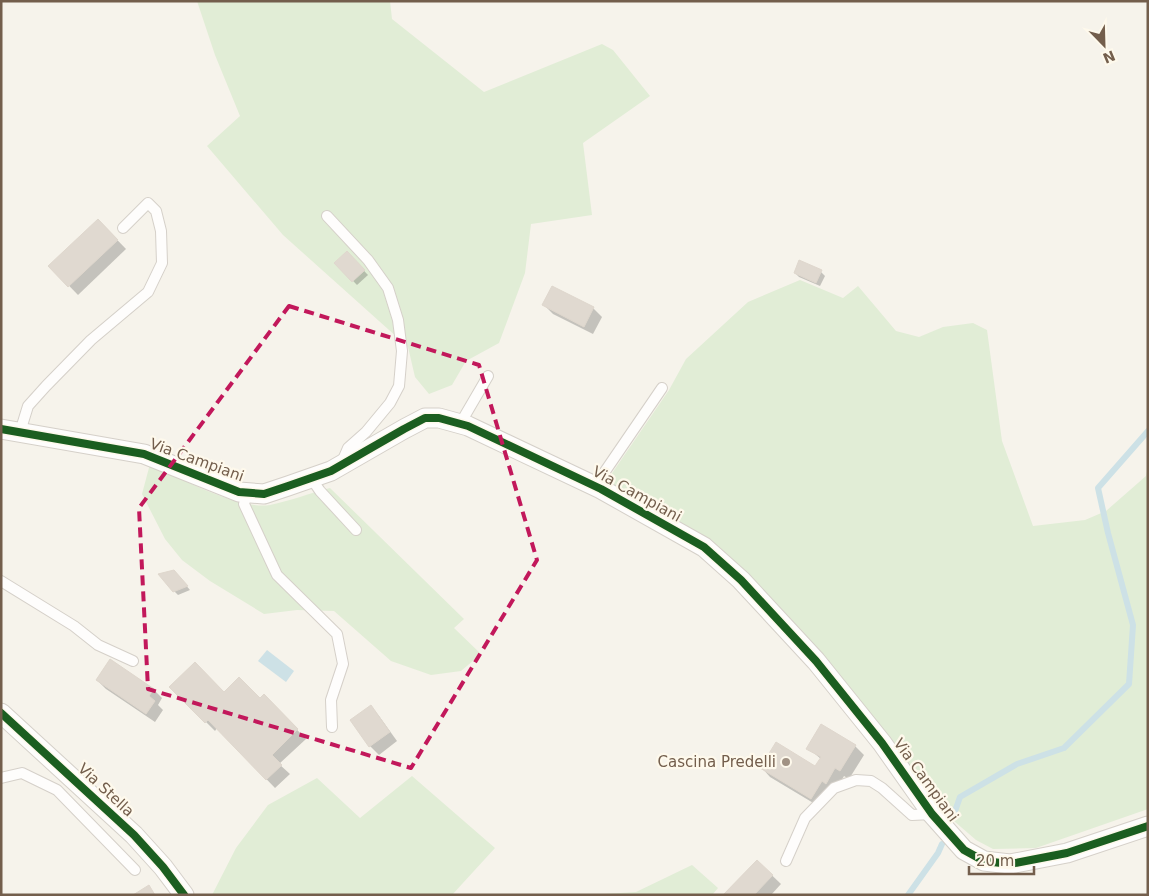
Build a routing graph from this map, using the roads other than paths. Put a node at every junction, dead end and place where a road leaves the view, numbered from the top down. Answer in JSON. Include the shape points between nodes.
{"nodes":[{"id":1,"x":327,"y":216,"type":"dead end"},
{"id":2,"x":123,"y":228,"type":"dead end"},
{"id":3,"x":488,"y":376,"type":"dead end"},
{"id":4,"x":662,"y":388,"type":"dead end"},
{"id":5,"x":460,"y":424,"type":"junction"},
{"id":6,"x":1,"y":429,"type":"edge"},
{"id":7,"x":20,"y":432,"type":"junction"},
{"id":8,"x":340,"y":465,"type":"junction"},
{"id":9,"x":311,"y":478,"type":"junction"},
{"id":10,"x":595,"y":486,"type":"junction"},
{"id":11,"x":247,"y":493,"type":"junction"},
{"id":12,"x":356,"y":530,"type":"dead end"},
{"id":13,"x":1,"y":580,"type":"edge"},
{"id":14,"x":133,"y":661,"type":"dead end"},
{"id":15,"x":1,"y":713,"type":"edge"},
{"id":16,"x":332,"y":727,"type":"dead end"},
{"id":17,"x":1,"y":778,"type":"edge"},
{"id":18,"x":932,"y":814,"type":"junction"},
{"id":19,"x":1148,"y":826,"type":"edge"},
{"id":20,"x":786,"y":861,"type":"dead end"},
{"id":21,"x":135,"y":870,"type":"dead end"},
{"id":22,"x":184,"y":895,"type":"edge"}],
"edges":[{"from":1,"to":8,"type":"lane","via":[[368,260],[388,288],[398,320],[402,351],[399,386],[390,403],[348,448]]},
{"from":2,"to":7,"type":"lane","via":[[148,203],[156,211],[162,231],[162,264],[148,292],[91,340],[46,386],[28,406]]},
{"from":3,"to":5,"type":"lane"},
{"from":4,"to":10,"type":"lane"},
{"from":5,"to":8,"type":"street","name":"Via Campiani","via":[[425,418]]},
{"from":5,"to":10,"type":"street","name":"Via Campiani"},
{"from":6,"to":7,"type":"street","name":"Via Campiani"},
{"from":7,"to":11,"type":"street","name":"Via Campiani","via":[[144,454]]},
{"from":8,"to":9,"type":"street","name":"Via Campiani"},
{"from":9,"to":11,"type":"street","name":"Via Campiani","via":[[264,494]]},
{"from":9,"to":12,"type":"lane"},
{"from":10,"to":18,"type":"street","name":"Via Campiani","via":[[704,547],[741,580],[816,661],[882,743]]},
{"from":11,"to":16,"type":"lane","via":[[244,504],[276,575],[337,634],[343,664],[331,700]]},
{"from":13,"to":14,"type":"lane","via":[[98,645]]},
{"from":15,"to":22,"type":"street","name":"Via Stella","via":[[134,835]]},
{"from":17,"to":21,"type":"lane","via":[[22,773],[57,790]]},
{"from":18,"to":19,"type":"street","name":"Via Campiani","via":[[964,850],[984,861],[1010,864],[1067,853]]},
{"from":18,"to":20,"type":"lane","via":[[912,815],[882,788],[870,781],[856,780],[834,788],[805,818]]}]}
